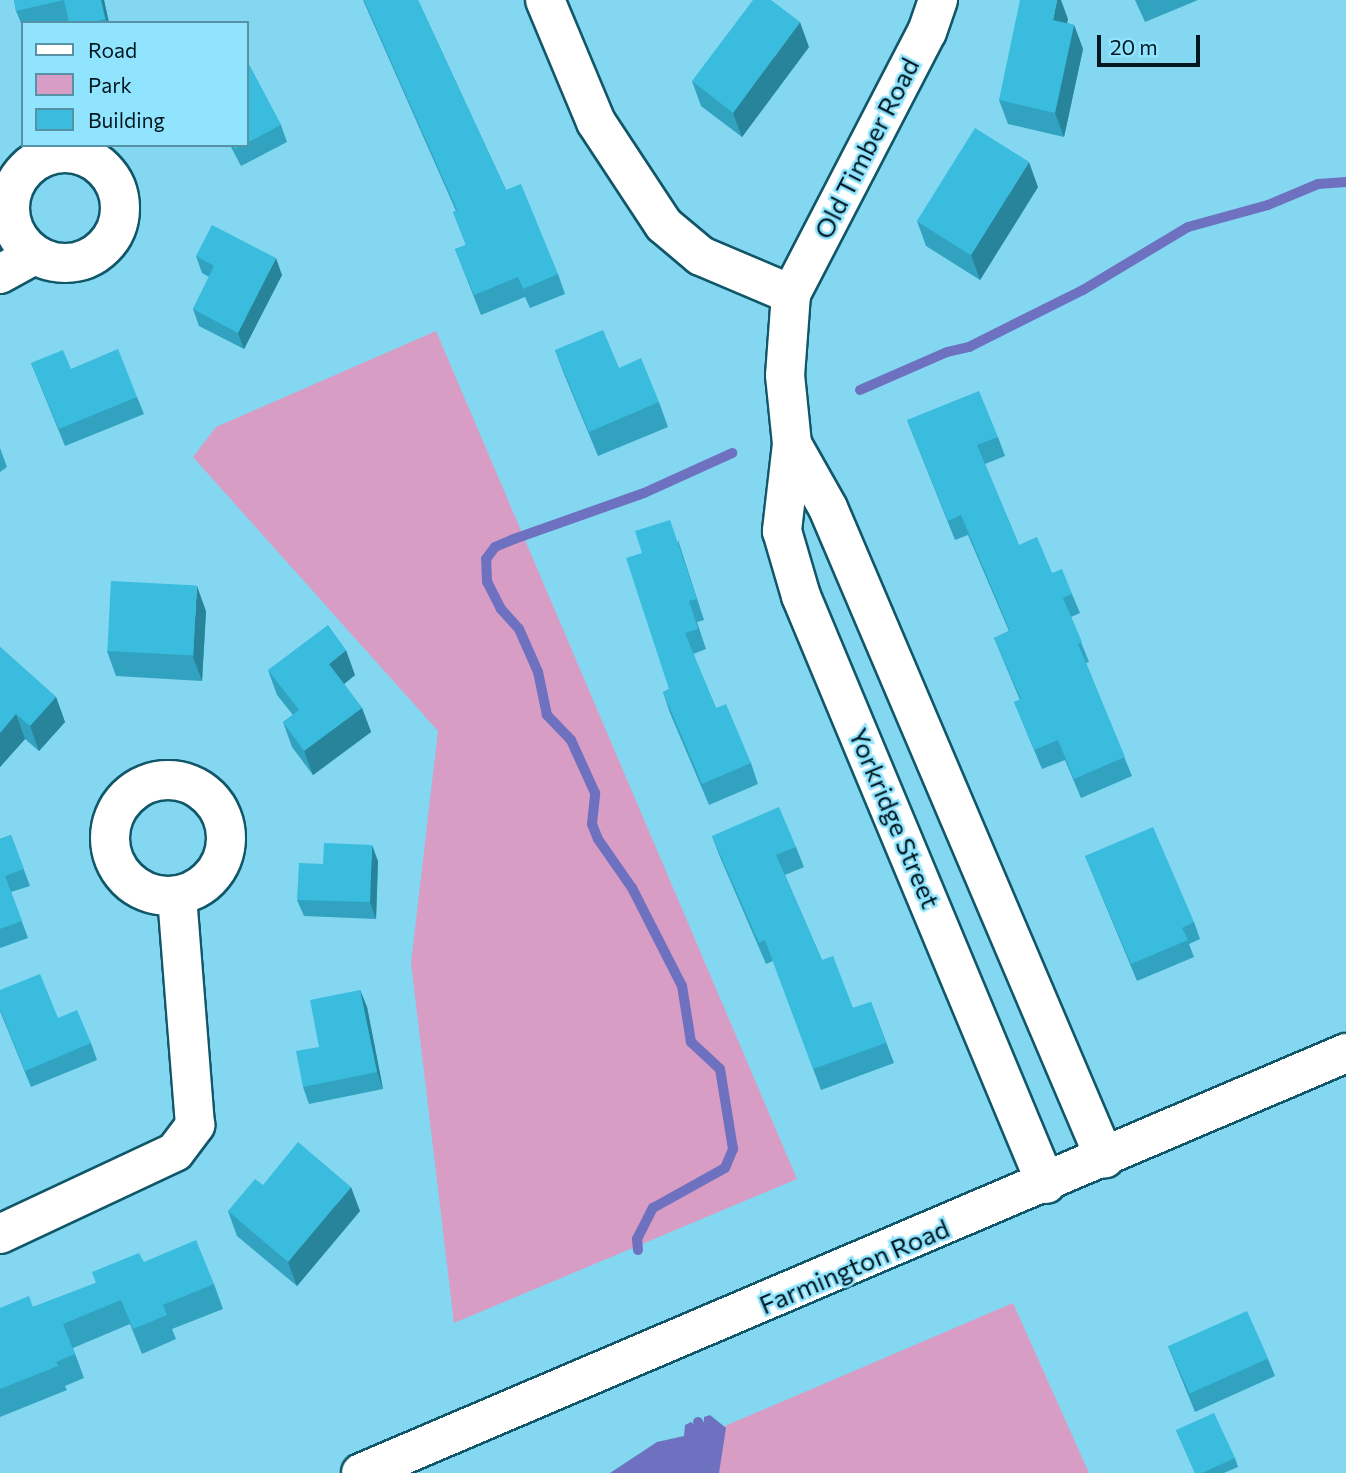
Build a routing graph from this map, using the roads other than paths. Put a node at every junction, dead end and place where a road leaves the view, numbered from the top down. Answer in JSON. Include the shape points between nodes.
{"nodes":[{"id":1,"x":545,"y":0,"type":"edge"},
{"id":2,"x":938,"y":0,"type":"edge"},
{"id":3,"x":34,"y":254,"type":"dead end"},
{"id":4,"x":0,"y":274,"type":"edge"},
{"id":5,"x":791,"y":294,"type":"junction"},
{"id":6,"x":792,"y":444,"type":"junction"},
{"id":7,"x":929,"y":745,"type":"junction"},
{"id":8,"x":874,"y":767,"type":"junction"},
{"id":9,"x":177,"y":897,"type":"dead end"},
{"id":10,"x":1346,"y":1054,"type":"edge"},
{"id":11,"x":1105,"y":1159,"type":"junction"},
{"id":12,"x":1046,"y":1184,"type":"junction"},
{"id":13,"x":0,"y":1234,"type":"edge"},
{"id":14,"x":360,"y":1473,"type":"edge"}],
"edges":[{"from":1,"to":5,"type":"street","via":[[596,121],[664,225],[701,256]]},
{"from":2,"to":5,"type":"street","name":"Old Timber Road","via":[[927,32]]},
{"from":3,"to":4,"type":"street"},
{"from":5,"to":6,"type":"street","name":"Yorkridge Street","via":[[785,375]]},
{"from":6,"to":7,"type":"street","name":"Yorkridge Street","via":[[828,508]]},
{"from":6,"to":8,"type":"street","name":"Yorkridge Street","via":[[782,531],[801,596]]},
{"from":7,"to":8,"type":"street"},
{"from":7,"to":11,"type":"street","name":"Yorkridge Street"},
{"from":8,"to":12,"type":"street","name":"Yorkridge Street"},
{"from":9,"to":13,"type":"street","via":[[195,1125],[175,1152]]},
{"from":10,"to":11,"type":"street","name":"Farmington Road"},
{"from":11,"to":12,"type":"street","name":"Farmington Road"},
{"from":12,"to":14,"type":"street","name":"Farmington Road"}]}
